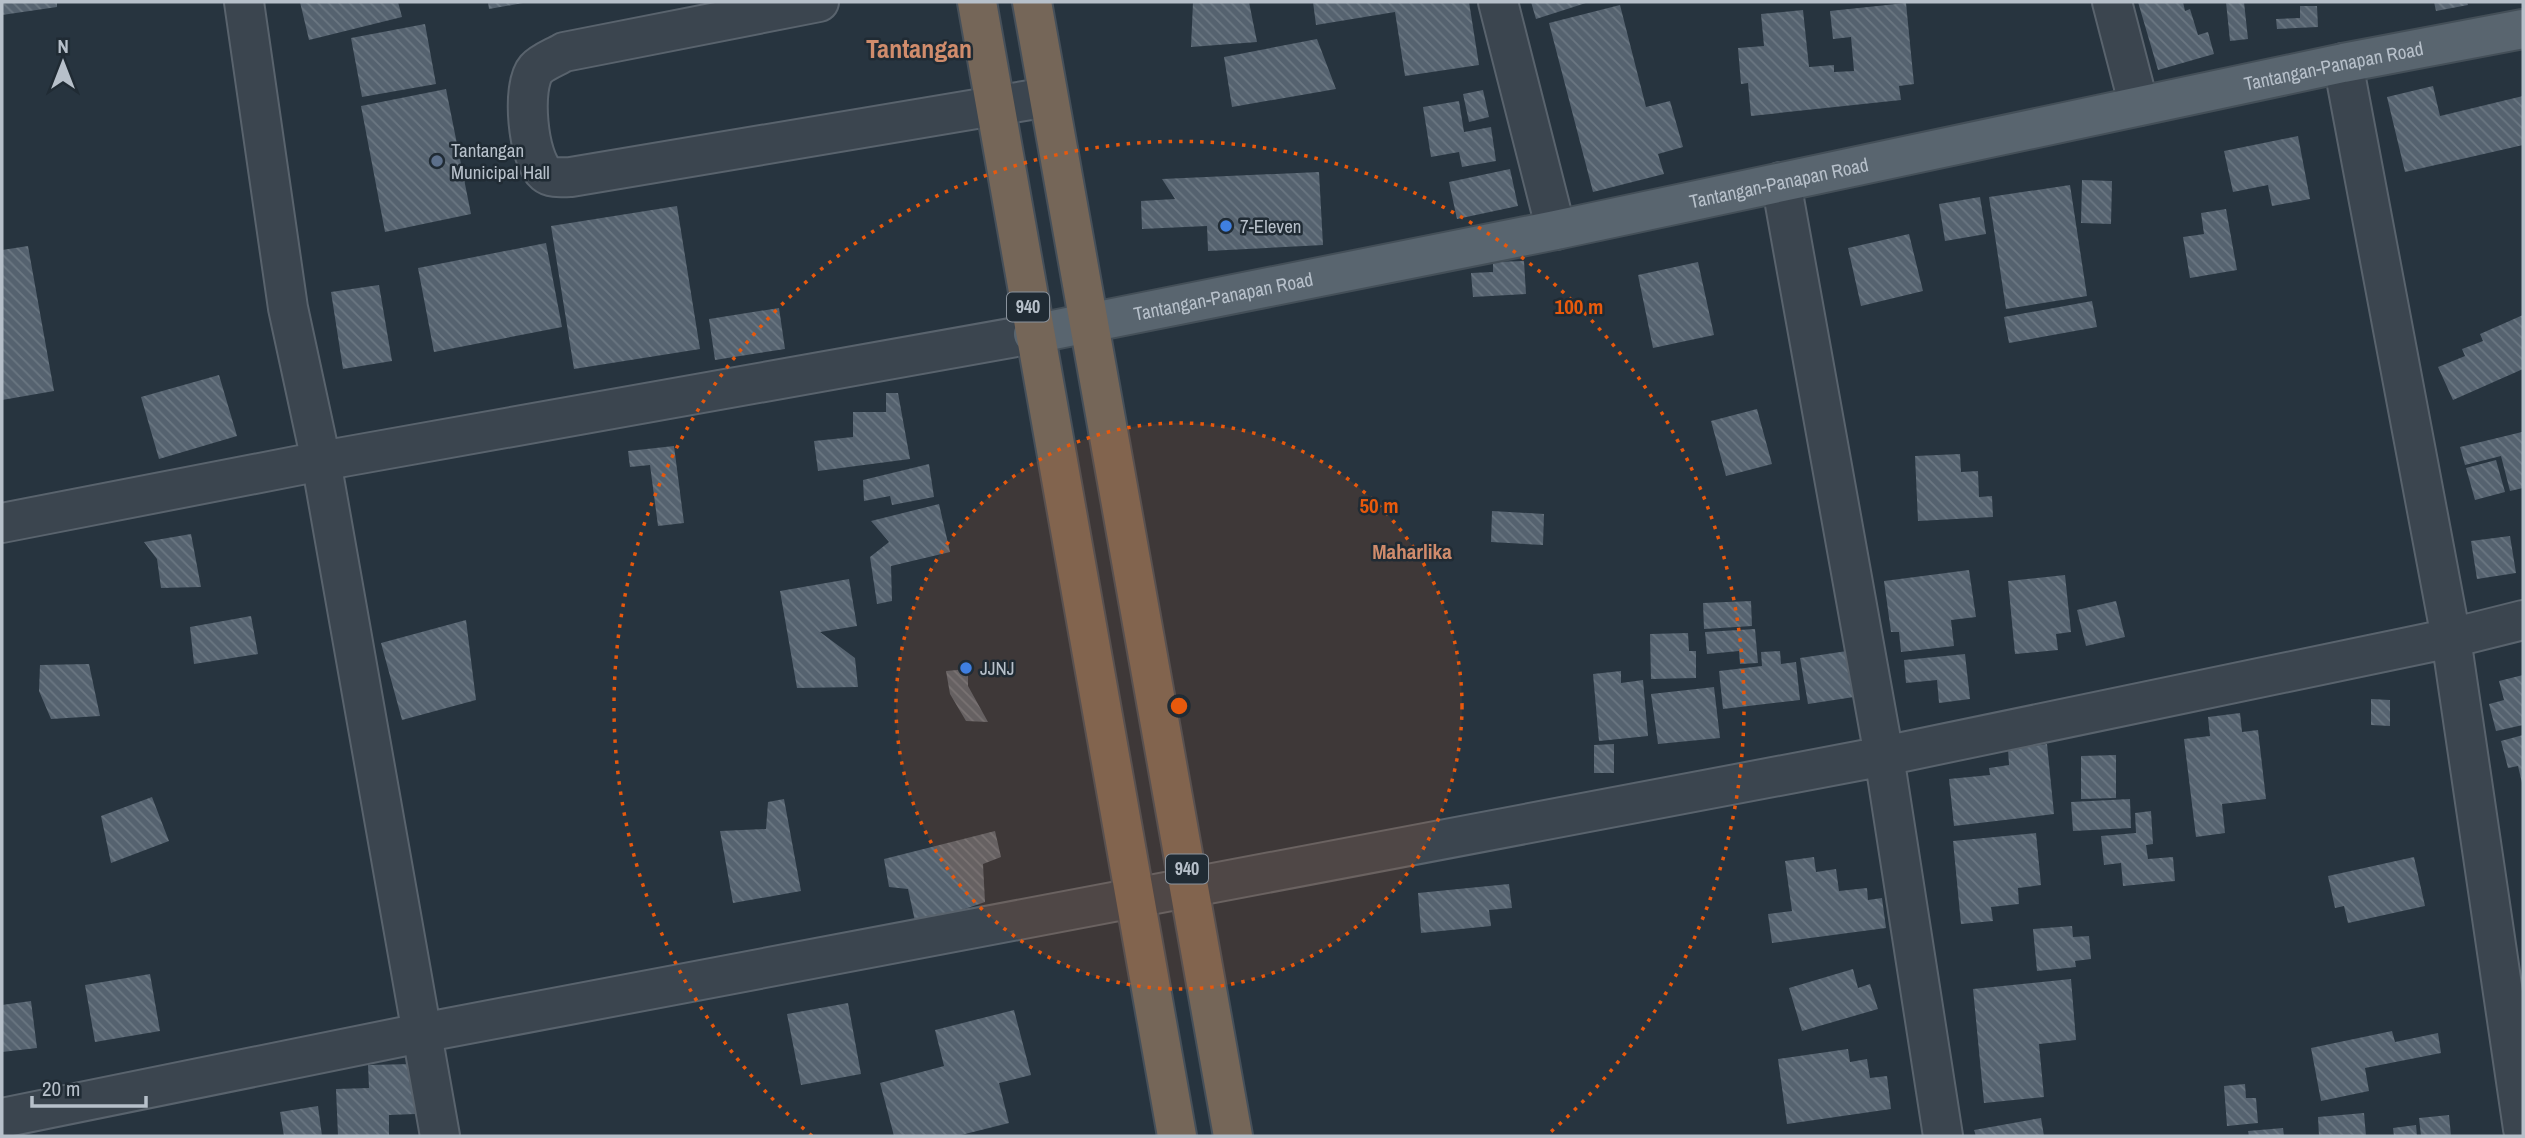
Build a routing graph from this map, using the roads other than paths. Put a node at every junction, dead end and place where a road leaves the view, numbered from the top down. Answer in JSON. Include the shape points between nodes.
{"nodes":[{"id":1,"x":244,"y":2,"type":"edge"},
{"id":2,"x":819,"y":2,"type":"edge"},
{"id":3,"x":977,"y":2,"type":"edge"},
{"id":4,"x":1032,"y":2,"type":"edge"},
{"id":5,"x":1498,"y":2,"type":"edge"},
{"id":6,"x":2112,"y":2,"type":"edge"},
{"id":7,"x":2523,"y":29,"type":"edge"},
{"id":8,"x":2343,"y":63,"type":"junction"},
{"id":9,"x":1048,"y":97,"type":"junction"},
{"id":10,"x":993,"y":106,"type":"junction"},
{"id":11,"x":2140,"y":106,"type":"junction"},
{"id":12,"x":1781,"y":182,"type":"junction"},
{"id":13,"x":1556,"y":230,"type":"junction"},
{"id":14,"x":1087,"y":323,"type":"junction"},
{"id":15,"x":1033,"y":334,"type":"junction"},
{"id":16,"x":321,"y":461,"type":"junction"},
{"id":17,"x":2,"y":523,"type":"edge"},
{"id":18,"x":2523,"y":620,"type":"edge"},
{"id":19,"x":2451,"y":638,"type":"junction"},
{"id":20,"x":1884,"y":756,"type":"junction"},
{"id":21,"x":1190,"y":888,"type":"junction"},
{"id":22,"x":1136,"y":898,"type":"junction"},
{"id":23,"x":421,"y":1033,"type":"junction"},
{"id":24,"x":2,"y":1118,"type":"edge"},
{"id":25,"x":2523,"y":1129,"type":"edge"},
{"id":26,"x":440,"y":1136,"type":"edge"},
{"id":27,"x":1177,"y":1136,"type":"edge"},
{"id":28,"x":1233,"y":1136,"type":"edge"},
{"id":29,"x":1943,"y":1136,"type":"edge"}],
"edges":[{"from":1,"to":16,"type":"street","via":[[288,308]]},
{"from":2,"to":10,"type":"street","via":[[564,52],[536,69],[529,87],[533,152],[544,172],[571,177]]},
{"from":3,"to":10,"type":"highway","number":"940"},
{"from":4,"to":9,"type":"highway","number":"940"},
{"from":5,"to":13,"type":"street"},
{"from":6,"to":11,"type":"street"},
{"from":7,"to":8,"type":"main road","name":"Tantangan-Panapan Road"},
{"from":8,"to":11,"type":"main road","name":"Tantangan-Panapan Road"},
{"from":8,"to":19,"type":"street"},
{"from":9,"to":10,"type":"street"},
{"from":9,"to":14,"type":"highway","number":"940"},
{"from":10,"to":15,"type":"highway","number":"940"},
{"from":11,"to":12,"type":"main road","name":"Tantangan-Panapan Road"},
{"from":12,"to":13,"type":"main road","name":"Tantangan-Panapan Road"},
{"from":12,"to":20,"type":"street"},
{"from":13,"to":14,"type":"main road","name":"Tantangan-Panapan Road"},
{"from":14,"to":15,"type":"main road","name":"Tantangan-Panapan Road"},
{"from":14,"to":21,"type":"highway","number":"940"},
{"from":15,"to":16,"type":"street"},
{"from":15,"to":22,"type":"highway","number":"940"},
{"from":16,"to":17,"type":"street"},
{"from":16,"to":23,"type":"street"},
{"from":18,"to":19,"type":"street"},
{"from":19,"to":20,"type":"street"},
{"from":19,"to":25,"type":"street"},
{"from":20,"to":21,"type":"street"},
{"from":20,"to":29,"type":"street"},
{"from":21,"to":22,"type":"street"},
{"from":21,"to":28,"type":"highway","number":"940"},
{"from":22,"to":23,"type":"street"},
{"from":22,"to":27,"type":"highway","number":"940"},
{"from":23,"to":24,"type":"street"},
{"from":23,"to":26,"type":"street"}]}
